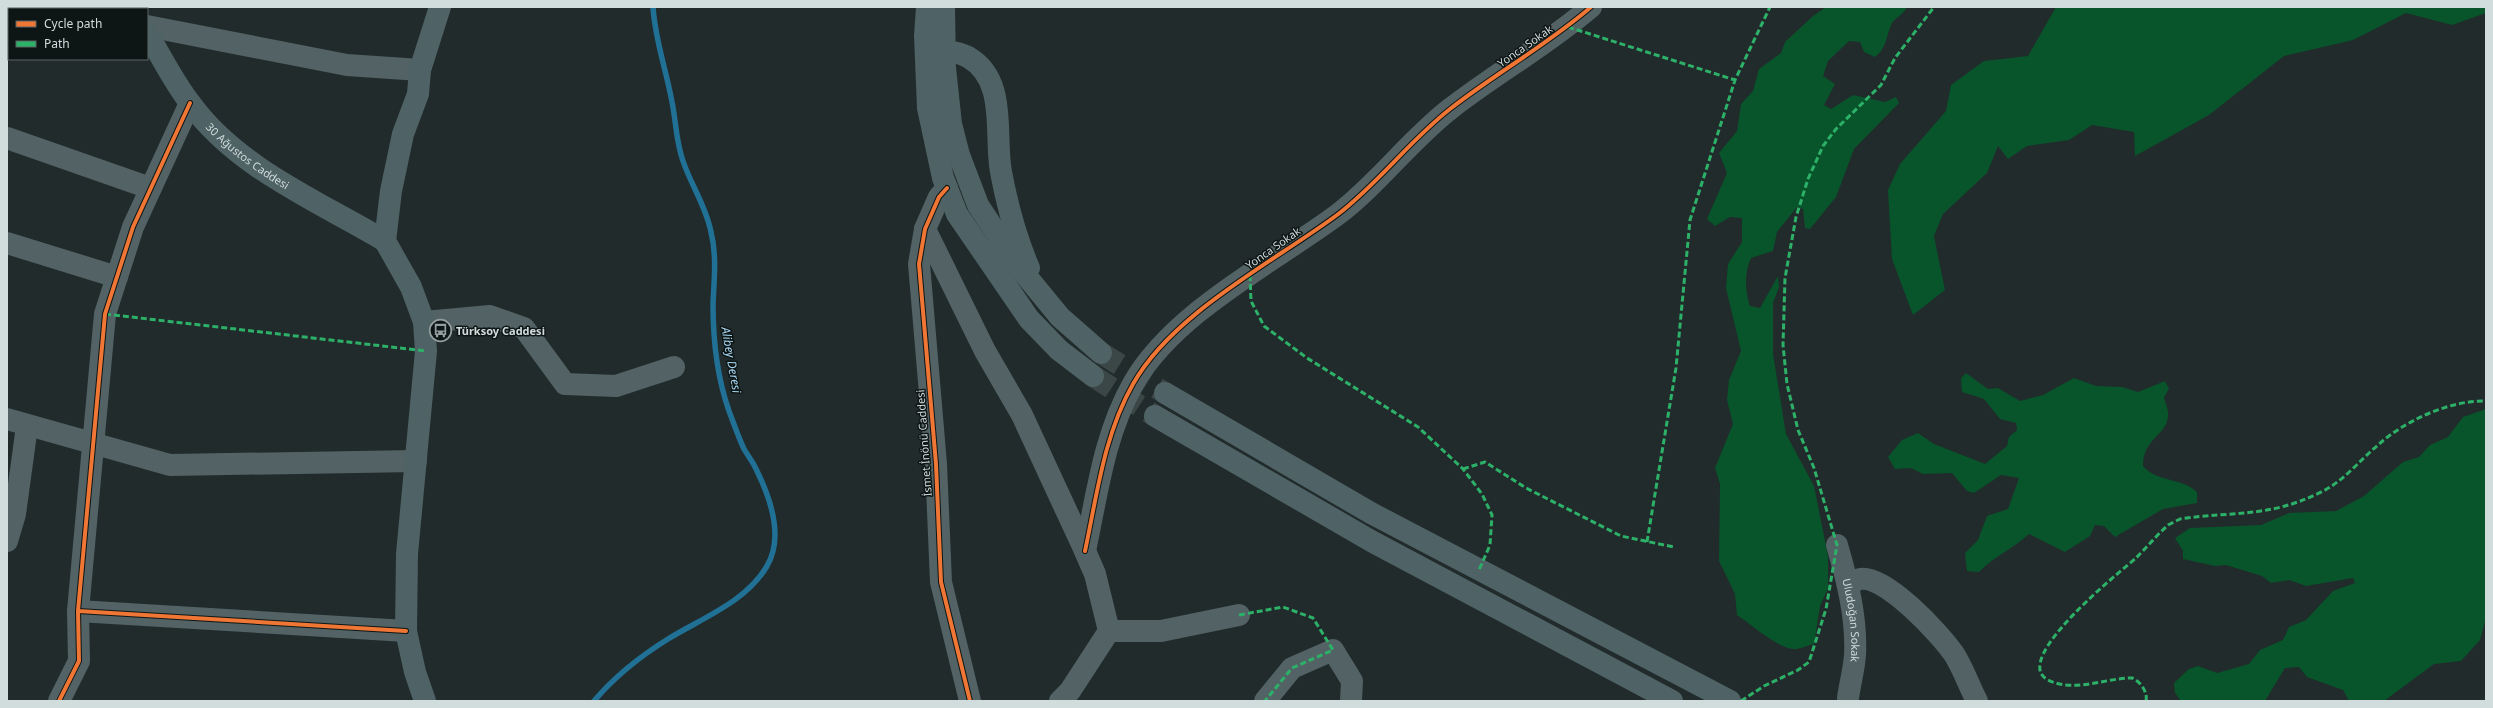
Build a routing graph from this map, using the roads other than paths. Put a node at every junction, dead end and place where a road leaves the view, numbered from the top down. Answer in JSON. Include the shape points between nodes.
{"nodes":[{"id":1,"x":440,"y":7,"type":"edge"},
{"id":2,"x":927,"y":7,"type":"edge"},
{"id":3,"x":944,"y":7,"type":"edge"},
{"id":4,"x":1591,"y":7,"type":"edge"},
{"id":5,"x":148,"y":26,"type":"edge"},
{"id":6,"x":148,"y":36,"type":"edge"},
{"id":7,"x":935,"y":54,"type":"junction"},
{"id":8,"x":156,"y":59,"type":"edge"},
{"id":9,"x":420,"y":70,"type":"junction"},
{"id":10,"x":190,"y":103,"type":"junction"},
{"id":11,"x":7,"y":138,"type":"edge"},
{"id":12,"x":965,"y":170,"type":"junction"},
{"id":13,"x":150,"y":188,"type":"junction"},
{"id":14,"x":947,"y":188,"type":"junction"},
{"id":15,"x":925,"y":230,"type":"junction"},
{"id":16,"x":385,"y":241,"type":"junction"},
{"id":17,"x":7,"y":244,"type":"edge"},
{"id":18,"x":117,"y":277,"type":"junction"},
{"id":19,"x":1040,"y":294,"type":"junction"},
{"id":20,"x":424,"y":322,"type":"junction"},
{"id":21,"x":1101,"y":353,"type":"tunnel mouth"},
{"id":22,"x":674,"y":367,"type":"dead end"},
{"id":23,"x":1094,"y":376,"type":"tunnel mouth"},
{"id":24,"x":1165,"y":393,"type":"tunnel mouth"},
{"id":25,"x":1155,"y":416,"type":"tunnel mouth"},
{"id":26,"x":17,"y":422,"type":"edge"},
{"id":27,"x":93,"y":444,"type":"junction"},
{"id":28,"x":416,"y":461,"type":"junction"},
{"id":29,"x":7,"y":541,"type":"edge"},
{"id":30,"x":1837,"y":545,"type":"dead end"},
{"id":31,"x":1085,"y":551,"type":"junction"},
{"id":32,"x":1849,"y":585,"type":"junction"},
{"id":33,"x":78,"y":611,"type":"junction"},
{"id":34,"x":1240,"y":615,"type":"dead end"},
{"id":35,"x":406,"y":631,"type":"junction"},
{"id":36,"x":1109,"y":632,"type":"junction"},
{"id":37,"x":1848,"y":698,"type":"dead end"},
{"id":38,"x":59,"y":701,"type":"edge"},
{"id":39,"x":426,"y":701,"type":"edge"},
{"id":40,"x":969,"y":701,"type":"edge"},
{"id":41,"x":1060,"y":701,"type":"edge"},
{"id":42,"x":1265,"y":701,"type":"edge"},
{"id":43,"x":1351,"y":701,"type":"edge"},
{"id":44,"x":1672,"y":701,"type":"edge"},
{"id":45,"x":1730,"y":701,"type":"edge"},
{"id":46,"x":1977,"y":701,"type":"edge"}],
"edges":[{"from":1,"to":9,"type":"main road"},
{"from":2,"to":7,"type":"main road"},
{"from":3,"to":7,"type":"main road"},
{"from":4,"to":31,"type":"street","name":"Yonca Sokak","via":[[1568,27],[1449,110],[1338,214],[1216,299],[1153,356],[1133,384],[1115,424],[1105,456]]},
{"from":5,"to":9,"type":"street","via":[[347,66]]},
{"from":6,"to":8,"type":"main road","name":"30 Ağustos Caddesi"},
{"from":7,"to":12,"type":"main road","via":[[951,124]]},
{"from":7,"to":14,"type":"main road","via":[[928,108]]},
{"from":7,"to":19,"type":"main road","via":[[960,52],[978,62],[991,81],[997,108],[999,156],[1007,198],[1026,262]]},
{"from":8,"to":10,"type":"main road","name":"30 Ağustos Caddesi"},
{"from":9,"to":16,"type":"main road","via":[[418,94],[403,134],[391,191]]},
{"from":10,"to":13,"type":"street"},
{"from":10,"to":16,"type":"main road","name":"30 Ağustos Caddesi","via":[[216,133],[243,156]]},
{"from":11,"to":13,"type":"street"},
{"from":12,"to":14,"type":"main road"},
{"from":12,"to":19,"type":"main road","via":[[978,205],[1018,266]]},
{"from":13,"to":18,"type":"street","via":[[133,227]]},
{"from":14,"to":15,"type":"street","name":"İsmet İnönü Caddesi","via":[[939,197]]},
{"from":14,"to":23,"type":"main road","via":[[957,214],[1029,319],[1059,350]]},
{"from":15,"to":31,"type":"street","via":[[985,351],[1022,415]]},
{"from":15,"to":40,"type":"street","name":"İsmet İnönü Caddesi","via":[[919,264],[936,464],[941,582]]},
{"from":16,"to":20,"type":"main road","via":[[411,286]]},
{"from":17,"to":18,"type":"street"},
{"from":18,"to":27,"type":"street","via":[[105,314]]},
{"from":19,"to":21,"type":"main road","via":[[1060,317]]},
{"from":20,"to":22,"type":"street","via":[[490,316],[524,328],[565,384],[616,386]]},
{"from":20,"to":28,"type":"main road","via":[[426,351]]},
{"from":24,"to":45,"type":"main road","via":[[1371,513]]},
{"from":25,"to":44,"type":"main road","via":[[1373,542]]},
{"from":26,"to":27,"type":"street"},
{"from":26,"to":29,"type":"street","via":[[15,514]]},
{"from":27,"to":28,"type":"street","via":[[170,464]]},
{"from":27,"to":33,"type":"street"},
{"from":28,"to":35,"type":"main road","via":[[407,554]]},
{"from":30,"to":32,"type":"street","name":"Uludoğan Sokak"},
{"from":31,"to":36,"type":"street","via":[[1095,574]]},
{"from":32,"to":37,"type":"street","name":"Uludoğan Sokak","via":[[1855,654]]},
{"from":32,"to":46,"type":"street","via":[[1860,579],[1874,581],[1926,621],[1954,654]]},
{"from":33,"to":35,"type":"street"},
{"from":33,"to":38,"type":"street","via":[[79,661]]},
{"from":34,"to":36,"type":"street","via":[[1161,632]]},
{"from":35,"to":39,"type":"main road","via":[[415,672]]},
{"from":36,"to":41,"type":"street","via":[[1070,691]]},
{"from":42,"to":43,"type":"street","via":[[1292,668],[1333,650],[1352,681]]}]}
